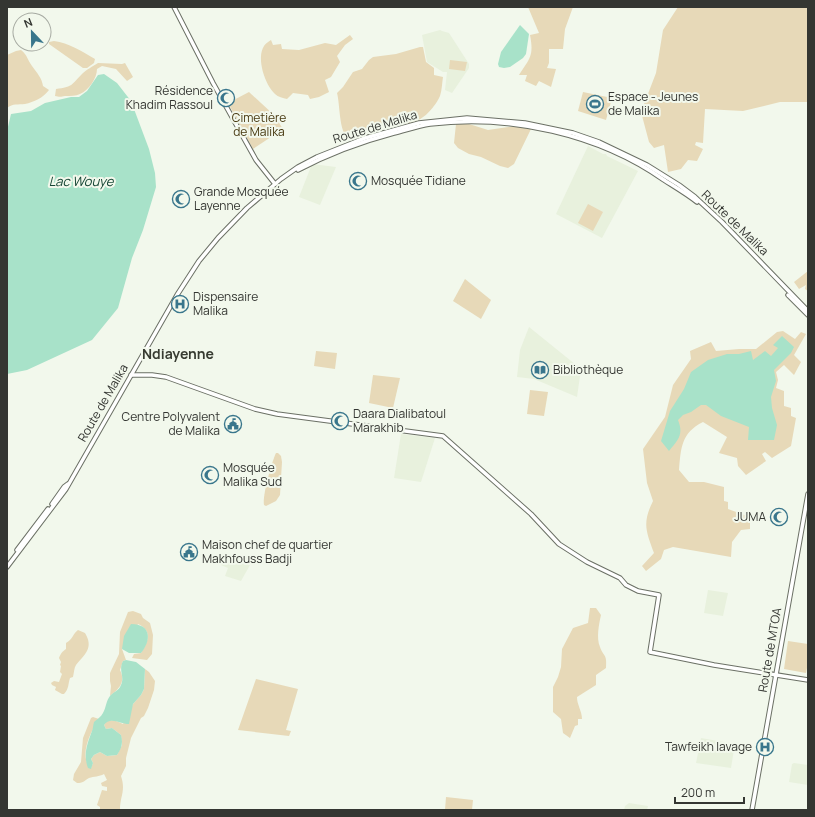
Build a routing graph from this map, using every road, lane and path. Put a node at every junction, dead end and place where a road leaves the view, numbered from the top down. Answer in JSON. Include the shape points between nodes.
{"nodes":[{"id":1,"x":174,"y":7,"type":"edge"},
{"id":2,"x":275,"y":184,"type":"junction"},
{"id":3,"x":808,"y":311,"type":"edge"},
{"id":4,"x":808,"y":315,"type":"edge"},
{"id":5,"x":131,"y":375,"type":"junction"},
{"id":6,"x":69,"y":483,"type":"junction"},
{"id":7,"x":808,"y":494,"type":"edge"},
{"id":8,"x":7,"y":563,"type":"edge"},
{"id":9,"x":7,"y":566,"type":"edge"},
{"id":10,"x":777,"y":675,"type":"junction"},
{"id":11,"x":808,"y":680,"type":"edge"},
{"id":12,"x":752,"y":810,"type":"edge"}],
"edges":[{"from":1,"to":2,"type":"main road","via":[[256,160]]},
{"from":2,"to":3,"type":"main road","name":"Route de Malika","via":[[317,157],[344,145],[419,123],[467,118],[495,119],[573,133],[642,162],[686,191],[722,222]]},
{"from":2,"to":4,"type":"main road","name":"Route de Malika","via":[[318,159],[365,141],[420,126],[447,122],[490,122],[547,130],[610,150],[644,166],[699,204]]},
{"from":2,"to":5,"type":"main road","name":"Route de Malika","via":[[247,208],[199,261]]},
{"from":5,"to":6,"type":"main road","name":"Route de Malika"},
{"from":5,"to":10,"type":"main road","via":[[166,377],[255,409],[277,414],[443,436],[531,514],[559,544],[620,578],[626,585],[659,596],[650,652]]},
{"from":6,"to":8,"type":"main road","name":"Route de Malika"},
{"from":6,"to":9,"type":"main road","name":"Route de Malika"},
{"from":7,"to":10,"type":"main road","name":"Route de MTOA"},
{"from":10,"to":11,"type":"main road"},
{"from":10,"to":12,"type":"main road","name":"Route de MTOA"}]}
